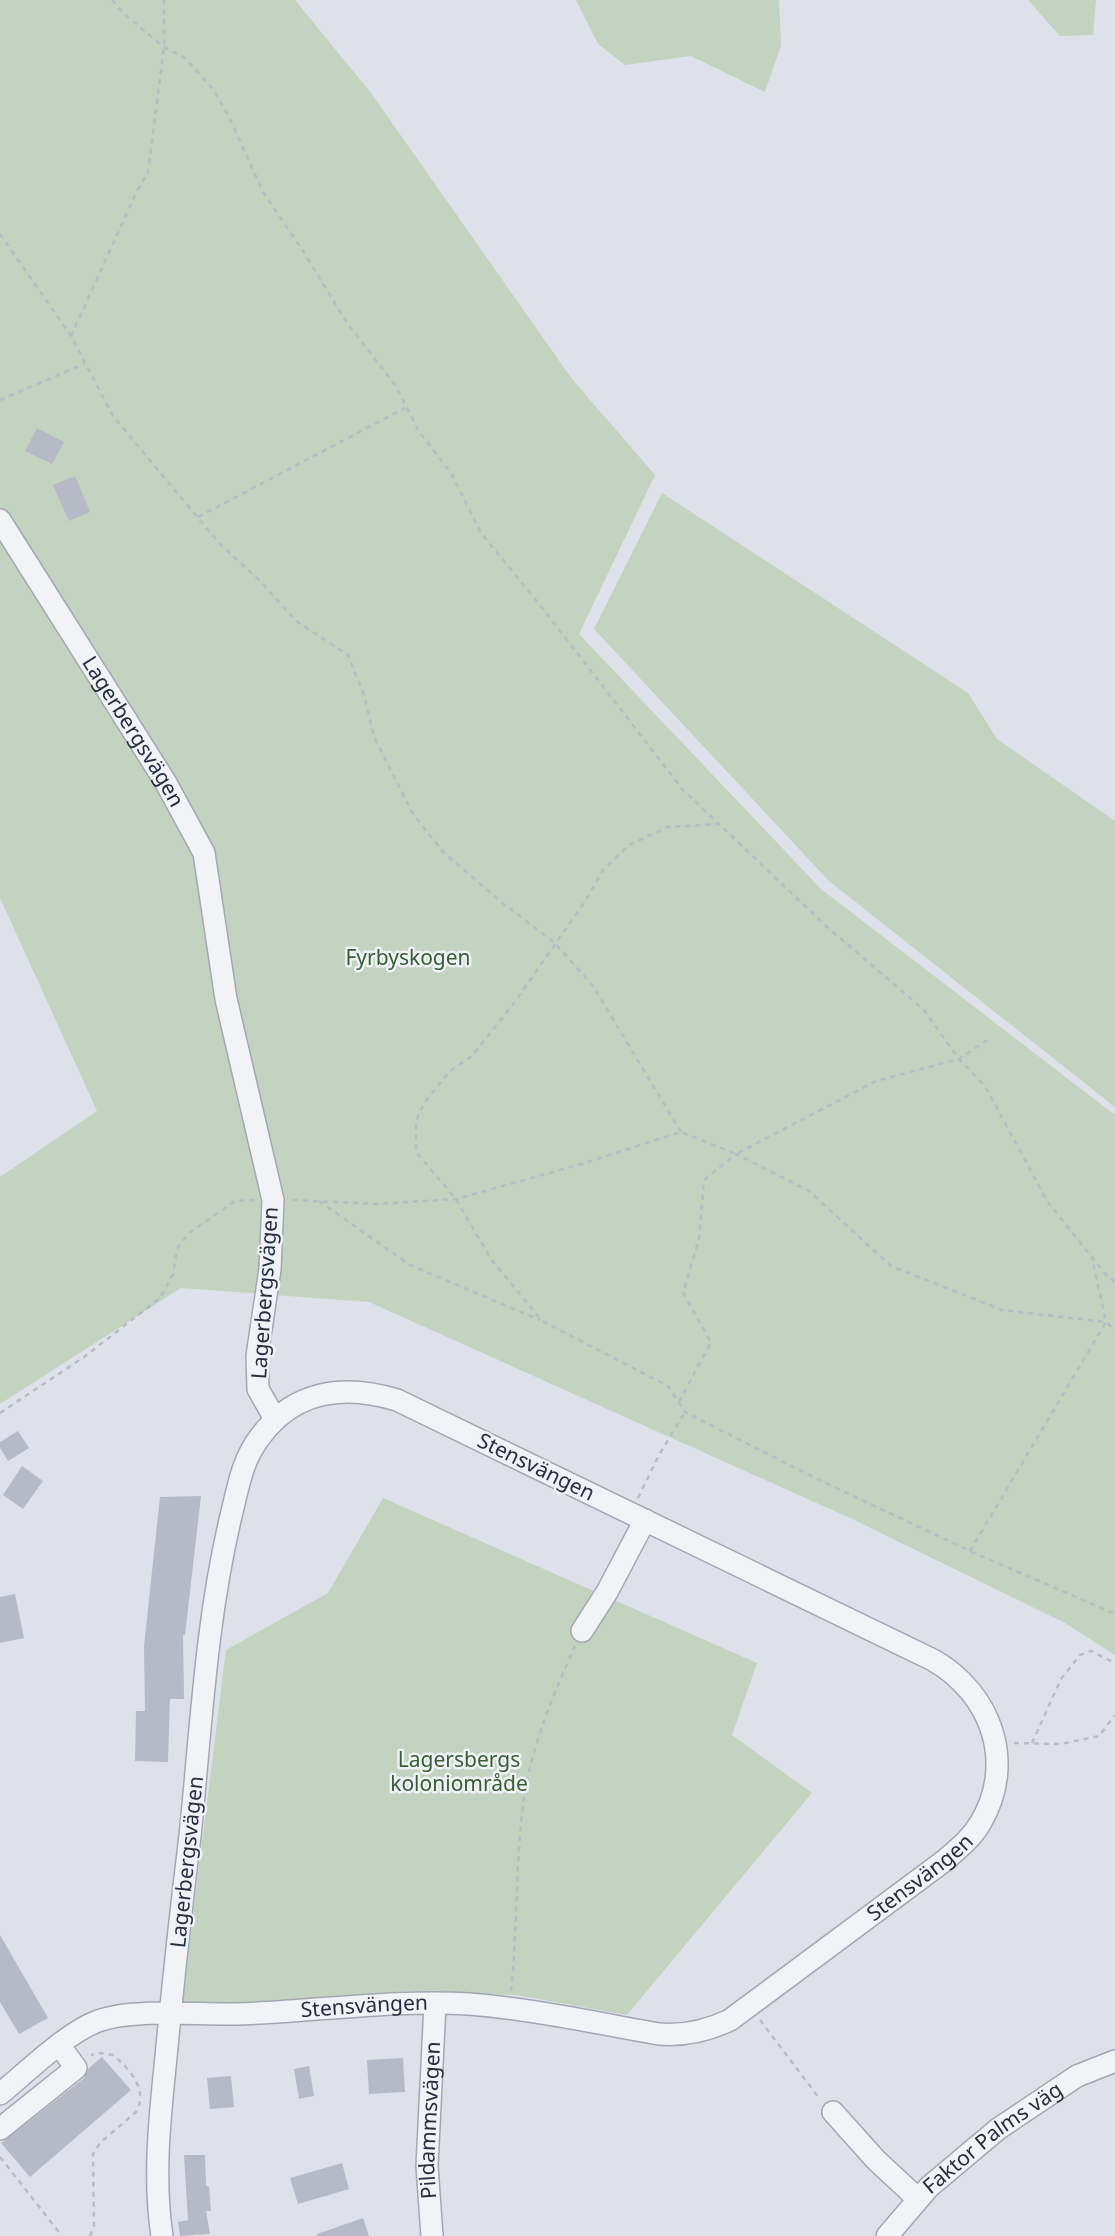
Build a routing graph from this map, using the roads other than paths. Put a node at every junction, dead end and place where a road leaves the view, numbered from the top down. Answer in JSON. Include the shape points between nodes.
{"nodes":[{"id":1,"x":0,"y":520,"type":"edge"},
{"id":2,"x":275,"y":1419,"type":"junction"},
{"id":3,"x":638,"y":1517,"type":"junction"},
{"id":4,"x":582,"y":1631,"type":"road end"},
{"id":5,"x":435,"y":2004,"type":"junction"},
{"id":6,"x":170,"y":2015,"type":"junction"},
{"id":7,"x":60,"y":2046,"type":"junction"},
{"id":8,"x":1115,"y":2061,"type":"edge"},
{"id":9,"x":0,"y":2094,"type":"edge"},
{"id":10,"x":833,"y":2112,"type":"road end"},
{"id":11,"x":0,"y":2129,"type":"edge"},
{"id":12,"x":918,"y":2199,"type":"junction"},
{"id":13,"x":162,"y":2236,"type":"edge"},
{"id":14,"x":432,"y":2236,"type":"edge"},
{"id":15,"x":887,"y":2236,"type":"edge"}],
"edges":[{"from":1,"to":2,"type":"street","name":"Lagerbergsvägen","via":[[166,783],[204,853],[226,999],[273,1200],[270,1269],[257,1366],[258,1390]]},
{"from":2,"to":3,"type":"street","name":"Stensvängen","via":[[308,1398],[370,1392],[397,1400]]},
{"from":2,"to":6,"type":"street","name":"Lagerbergsvägen","via":[[242,1470],[218,1571]]},
{"from":3,"to":4,"type":"street","via":[[607,1592]]},
{"from":3,"to":5,"type":"street","name":"Stensvängen","via":[[948,1668],[974,1694],[992,1727],[996,1770],[981,1821],[944,1861],[754,2017],[676,2035],[509,2008]]},
{"from":5,"to":6,"type":"street","name":"Stensvängen"},
{"from":5,"to":14,"type":"street","name":"Pildammsvägen","via":[[427,2166]]},
{"from":6,"to":7,"type":"street","name":"Stensvängen","via":[[135,2014],[101,2020]]},
{"from":6,"to":13,"type":"street","name":"Lagerbergsvägen","via":[[158,2149]]},
{"from":7,"to":9,"type":"street","name":"Stensvängen"},
{"from":7,"to":11,"type":"street","via":[[76,2068]]},
{"from":8,"to":12,"type":"street","name":"Faktor Palms väg","via":[[1077,2076],[998,2129]]},
{"from":10,"to":12,"type":"street"},
{"from":12,"to":15,"type":"street","name":"Faktor Palms väg"}]}
